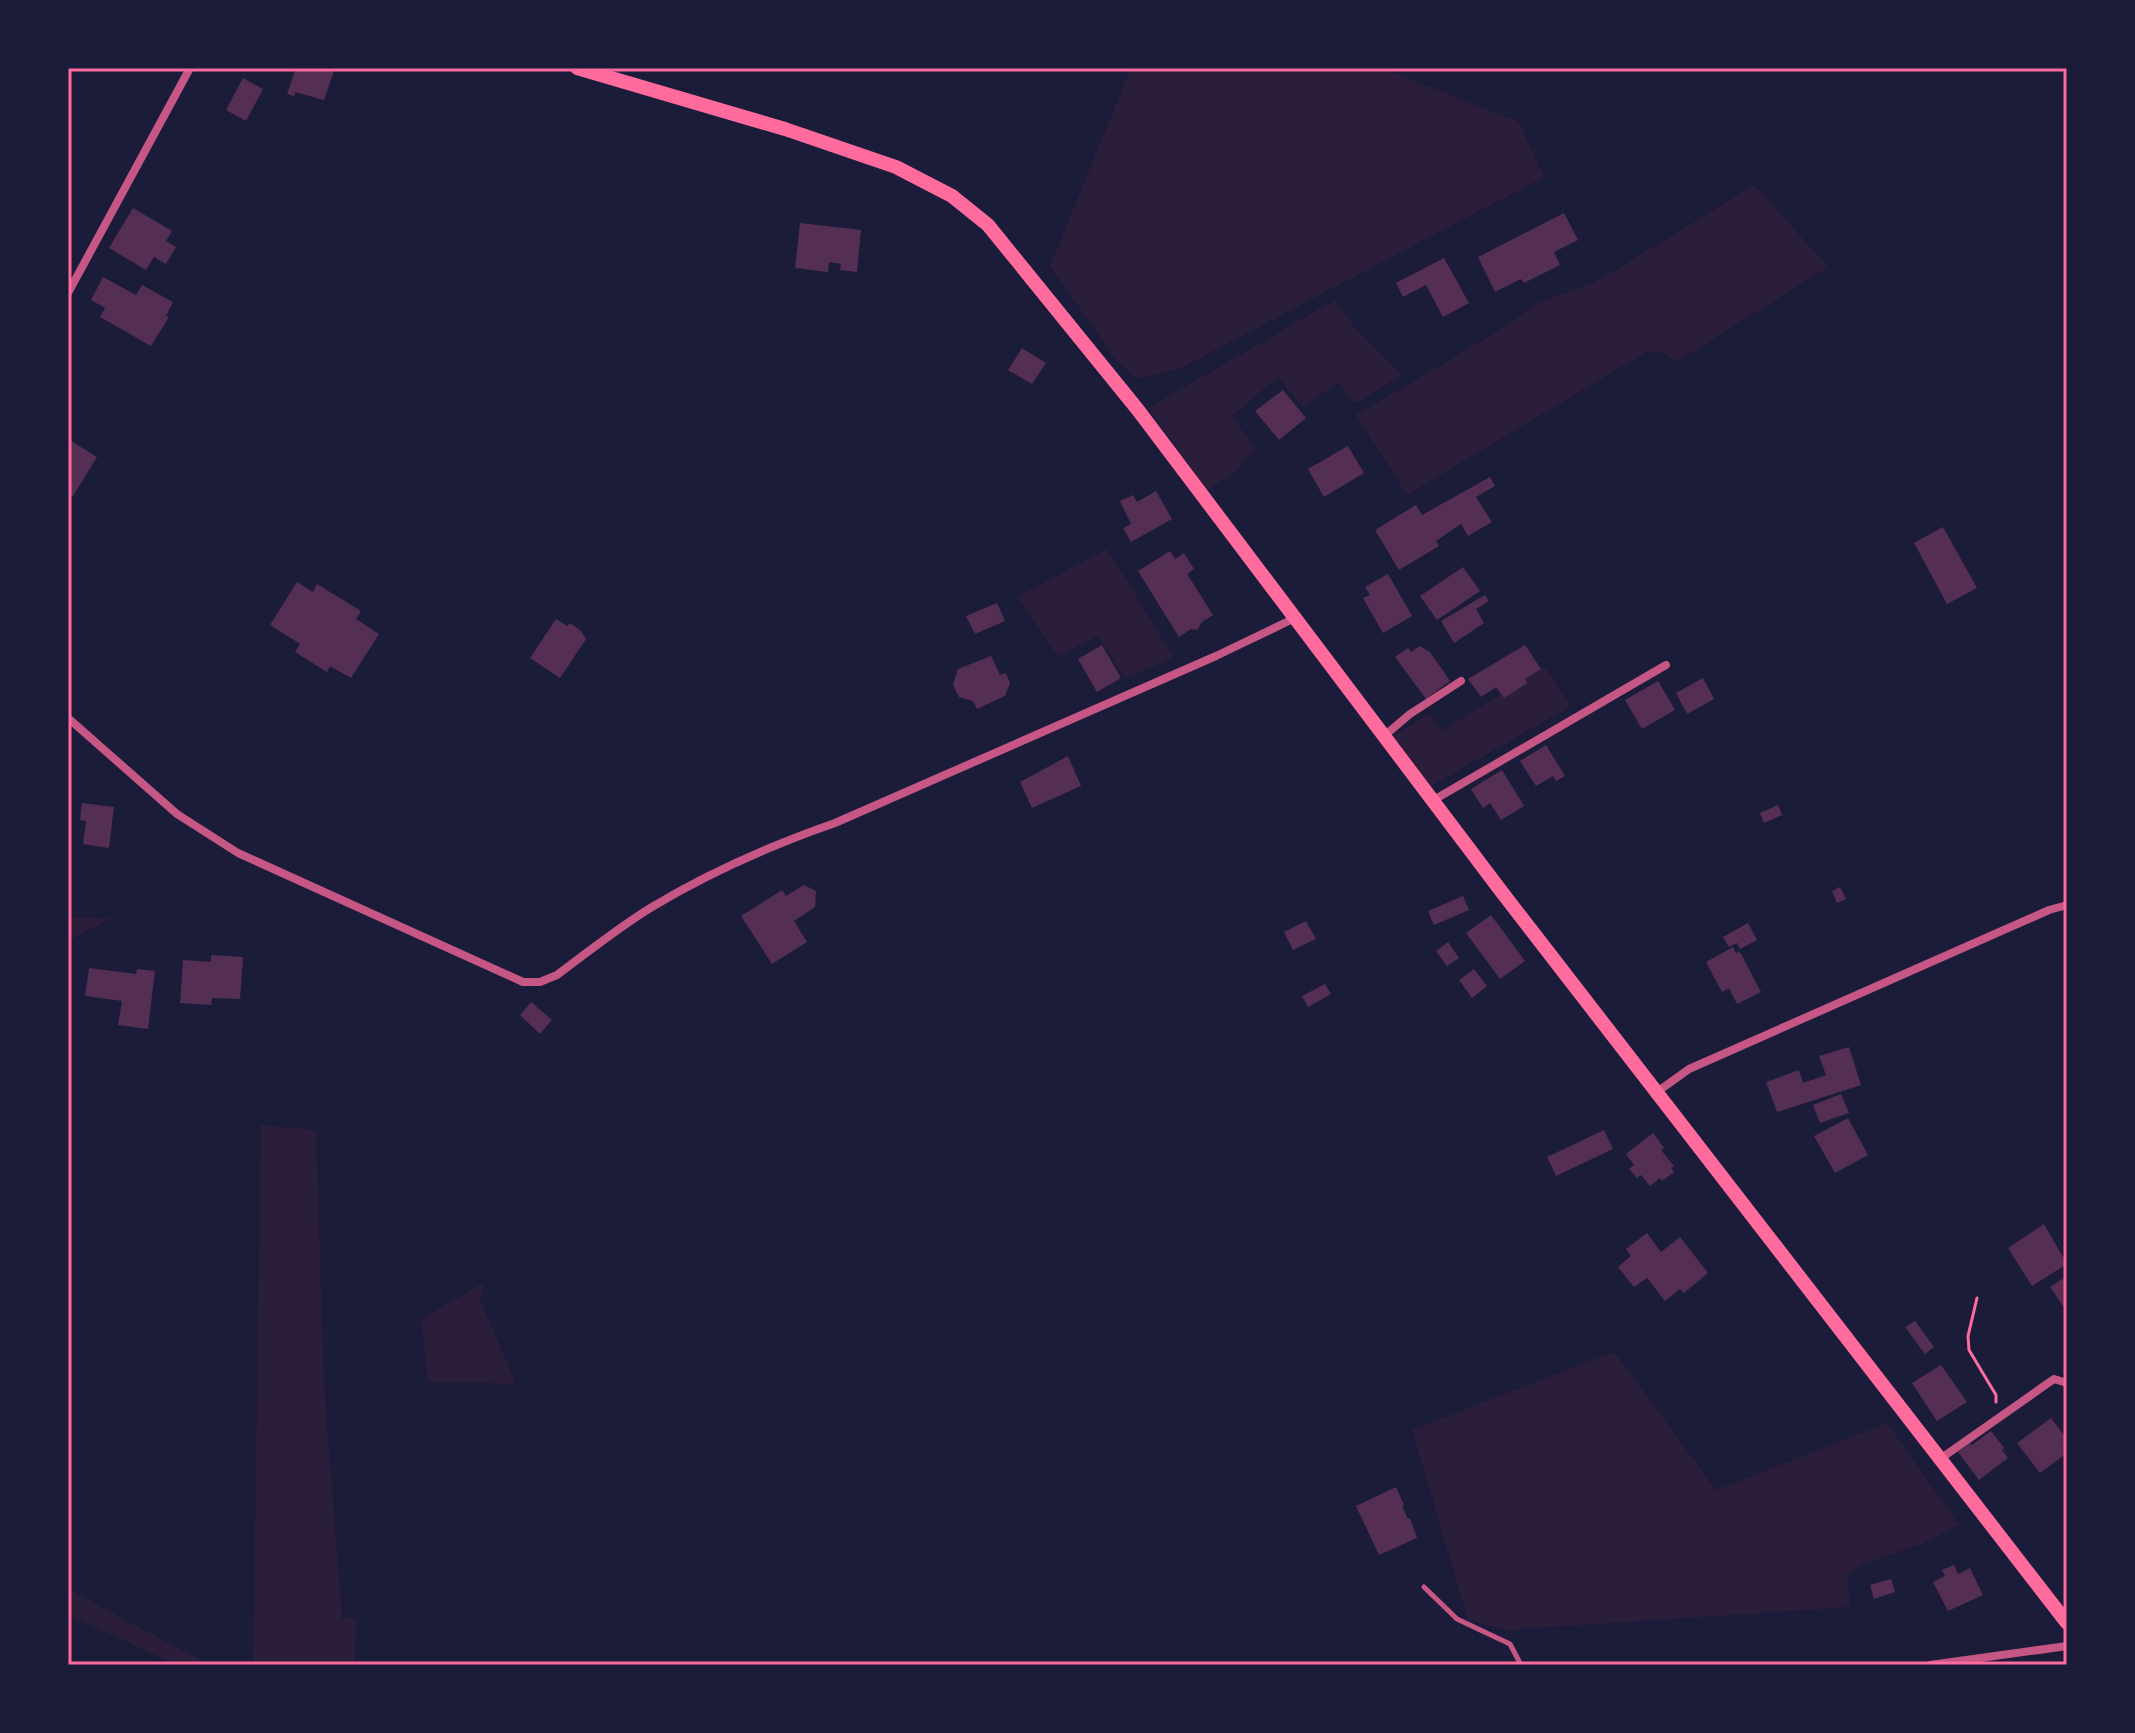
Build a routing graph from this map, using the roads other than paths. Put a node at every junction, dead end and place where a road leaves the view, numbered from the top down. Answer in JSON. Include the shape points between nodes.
{"nodes":[{"id":1,"x":190,"y":68,"type":"edge"},
{"id":2,"x":577,"y":68,"type":"edge"},
{"id":3,"x":68,"y":293,"type":"edge"},
{"id":4,"x":1293,"y":619,"type":"junction"},
{"id":5,"x":1666,"y":665,"type":"dead end"},
{"id":6,"x":1461,"y":681,"type":"dead end"},
{"id":7,"x":68,"y":718,"type":"edge"},
{"id":8,"x":1383,"y":737,"type":"junction"},
{"id":9,"x":1432,"y":801,"type":"junction"},
{"id":10,"x":2067,"y":905,"type":"edge"},
{"id":11,"x":1657,"y":1092,"type":"junction"},
{"id":12,"x":2067,"y":1383,"type":"edge"},
{"id":13,"x":1940,"y":1459,"type":"junction"},
{"id":14,"x":1424,"y":1587,"type":"dead end"},
{"id":15,"x":2067,"y":1623,"type":"edge"},
{"id":16,"x":2067,"y":1646,"type":"edge"},
{"id":17,"x":1521,"y":1665,"type":"edge"},
{"id":18,"x":1930,"y":1665,"type":"edge"}],
"edges":[{"from":1,"to":3,"type":"street"},
{"from":2,"to":4,"type":"main road","via":[[896,167],[968,208],[988,225],[1138,410]]},
{"from":4,"to":7,"type":"street","via":[[711,874],[540,982],[523,982],[238,853],[177,814]]},
{"from":4,"to":8,"type":"main road"},
{"from":5,"to":9,"type":"street"},
{"from":6,"to":8,"type":"street"},
{"from":8,"to":9,"type":"main road"},
{"from":9,"to":11,"type":"main road"},
{"from":10,"to":11,"type":"street","via":[[1689,1069]]},
{"from":11,"to":13,"type":"main road"},
{"from":12,"to":13,"type":"street","via":[[2054,1379]]},
{"from":13,"to":15,"type":"main road"},
{"from":14,"to":17,"type":"lane","via":[[1457,1619],[1510,1644]]},
{"from":16,"to":18,"type":"street"}]}
